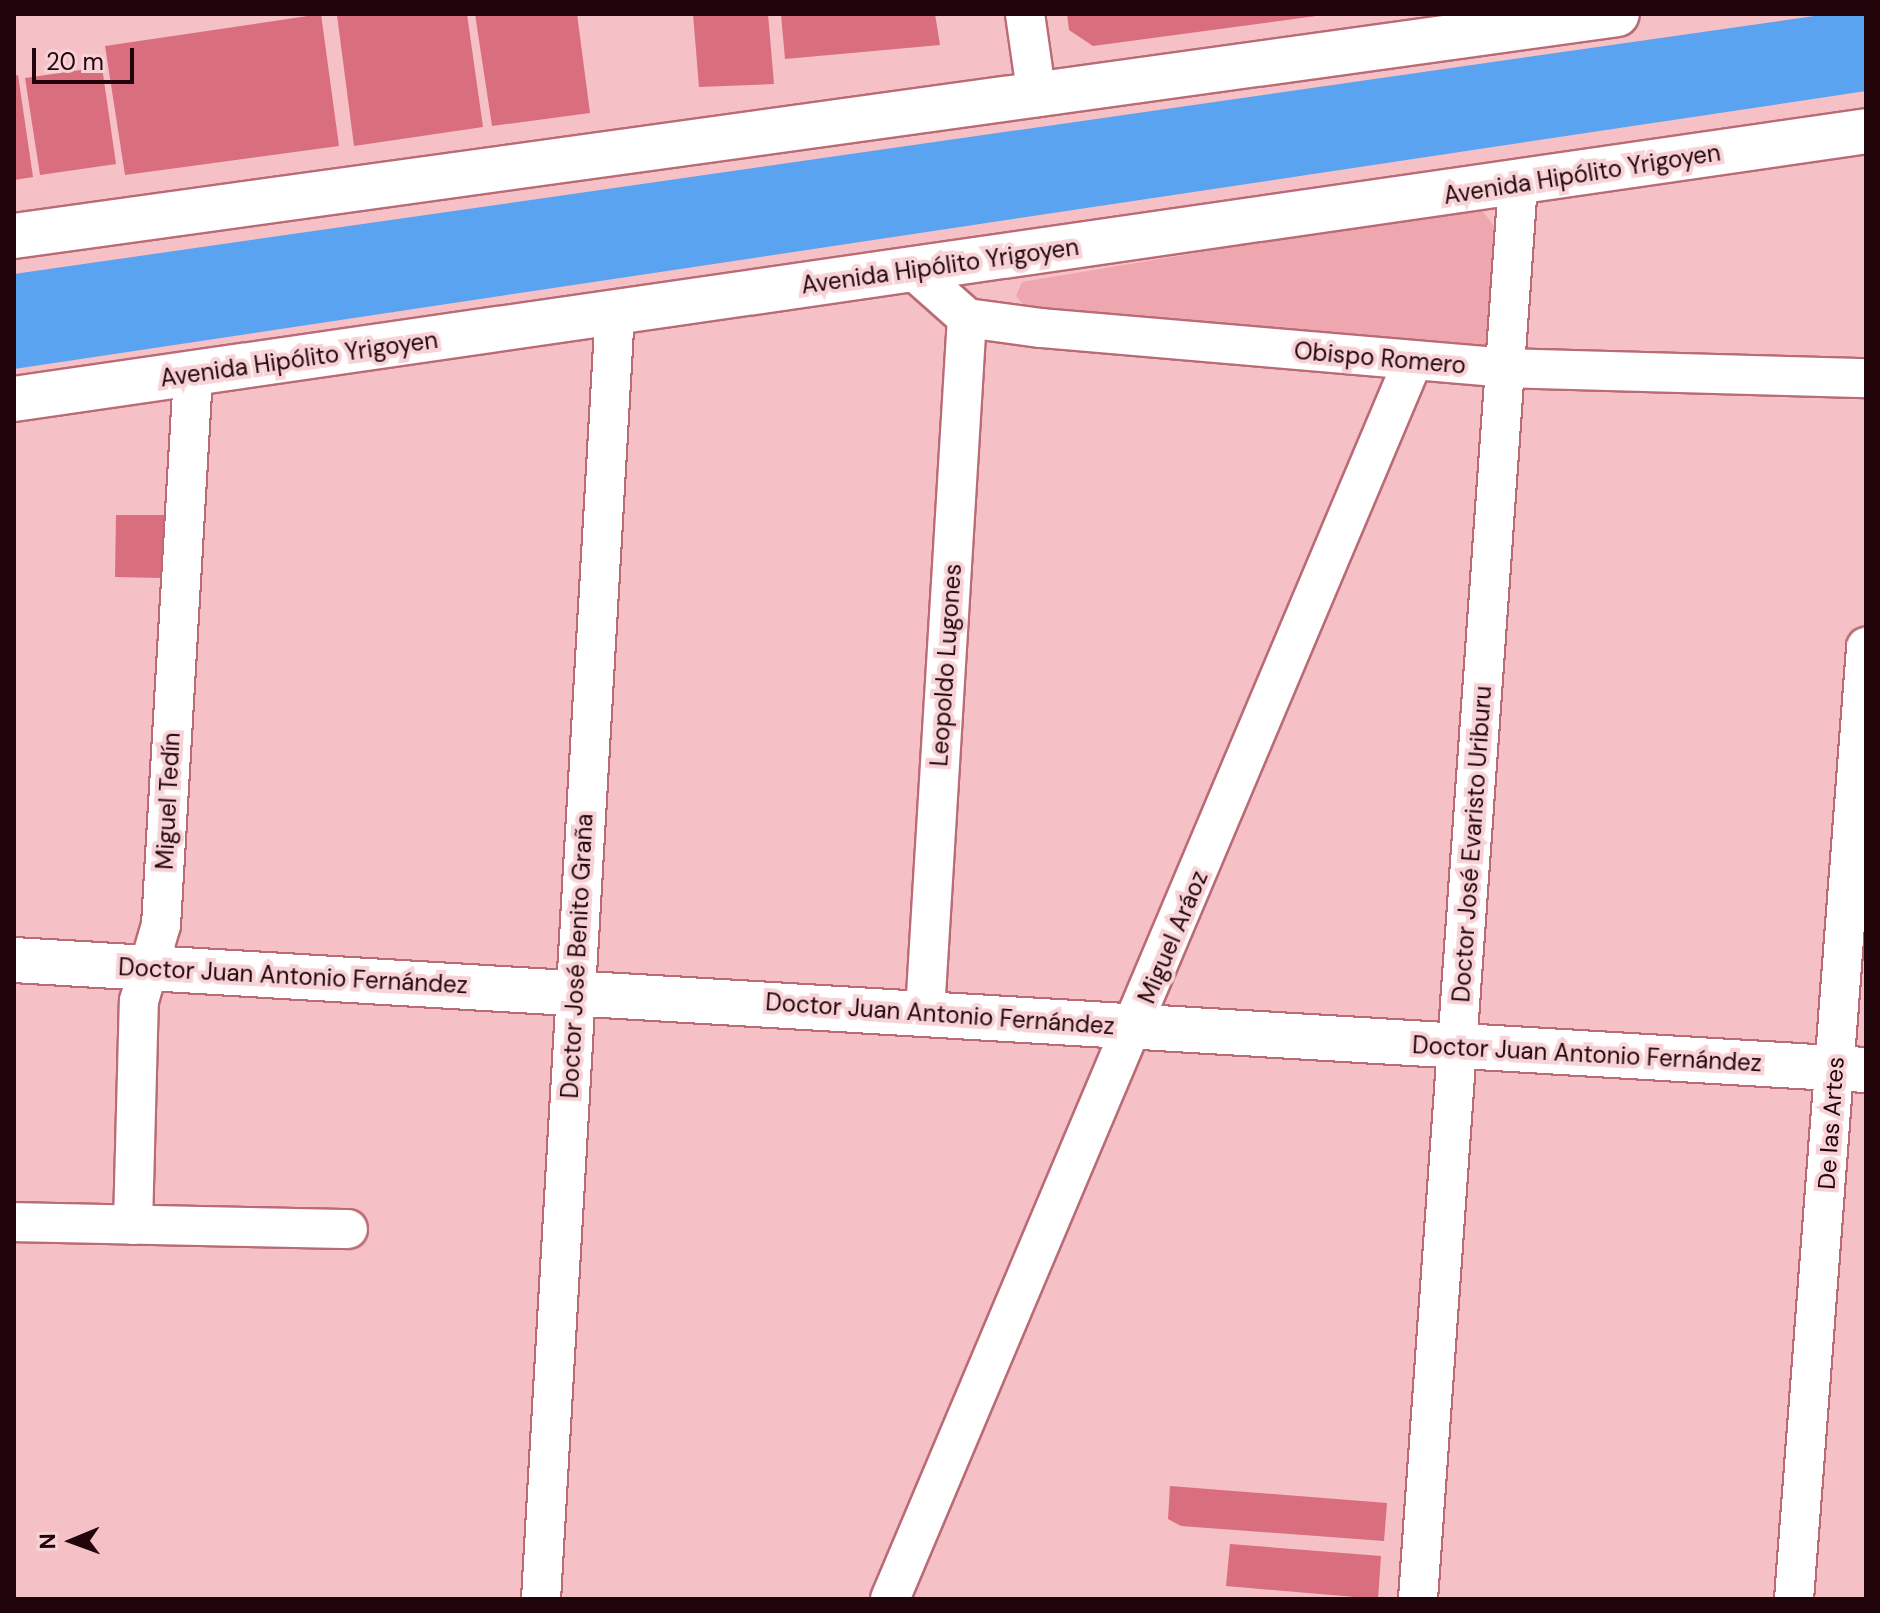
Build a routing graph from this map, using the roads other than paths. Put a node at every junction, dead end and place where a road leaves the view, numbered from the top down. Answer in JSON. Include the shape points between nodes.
{"nodes":[{"id":1,"x":1025,"y":14,"type":"edge"},
{"id":2,"x":1617,"y":14,"type":"edge"},
{"id":3,"x":1037,"y":97,"type":"junction"},
{"id":4,"x":1866,"y":131,"type":"edge"},
{"id":5,"x":1518,"y":184,"type":"junction"},
{"id":6,"x":14,"y":236,"type":"edge"},
{"id":7,"x":913,"y":270,"type":"junction"},
{"id":8,"x":615,"y":313,"type":"junction"},
{"id":9,"x":967,"y":318,"type":"junction"},
{"id":10,"x":1413,"y":361,"type":"junction"},
{"id":11,"x":1503,"y":368,"type":"junction"},
{"id":12,"x":193,"y":375,"type":"junction"},
{"id":13,"x":1866,"y":378,"type":"edge"},
{"id":14,"x":14,"y":399,"type":"edge"},
{"id":15,"x":1866,"y":647,"type":"edge"},
{"id":16,"x":14,"y":960,"type":"edge"},
{"id":17,"x":150,"y":969,"type":"junction"},
{"id":18,"x":575,"y":992,"type":"junction"},
{"id":19,"x":925,"y":1012,"type":"junction"},
{"id":20,"x":1136,"y":1026,"type":"junction"},
{"id":21,"x":1459,"y":1047,"type":"junction"},
{"id":22,"x":1851,"y":1069,"type":"edge"},
{"id":23,"x":14,"y":1222,"type":"edge"},
{"id":24,"x":133,"y":1225,"type":"junction"},
{"id":25,"x":348,"y":1229,"type":"dead end"},
{"id":26,"x":541,"y":1599,"type":"edge"},
{"id":27,"x":890,"y":1599,"type":"edge"},
{"id":28,"x":1418,"y":1599,"type":"edge"},
{"id":29,"x":1794,"y":1599,"type":"edge"}],
"edges":[{"from":1,"to":3,"type":"street"},
{"from":2,"to":3,"type":"main road"},
{"from":3,"to":6,"type":"main road"},
{"from":4,"to":5,"type":"main road","name":"Avenida Hipólito Yrigoyen"},
{"from":5,"to":7,"type":"main road","name":"Avenida Hipólito Yrigoyen"},
{"from":5,"to":11,"type":"street","name":"Doctor José Evaristo Uriburu"},
{"from":7,"to":8,"type":"main road","name":"Avenida Hipólito Yrigoyen"},
{"from":7,"to":9,"type":"street"},
{"from":8,"to":12,"type":"main road","name":"Avenida Hipólito Yrigoyen"},
{"from":8,"to":18,"type":"street","name":"Doctor José Benito Graña"},
{"from":9,"to":10,"type":"street","name":"Obispo Romero"},
{"from":9,"to":19,"type":"street","name":"Leopoldo Lugones"},
{"from":10,"to":11,"type":"street","name":"Obispo Romero"},
{"from":10,"to":20,"type":"street","name":"Miguel Aráoz"},
{"from":11,"to":13,"type":"street","name":"Obispo Romero"},
{"from":11,"to":21,"type":"street","name":"Doctor José Evaristo Uriburu"},
{"from":12,"to":14,"type":"main road","name":"Avenida Hipólito Yrigoyen"},
{"from":12,"to":17,"type":"street","name":"Miguel Tedín","via":[[161,925]]},
{"from":15,"to":22,"type":"street","name":"De las Artes"},
{"from":16,"to":17,"type":"main road","name":"Doctor Juan Antonio Fernández"},
{"from":17,"to":18,"type":"main road","name":"Doctor Juan Antonio Fernández"},
{"from":17,"to":24,"type":"street","name":"Miguel Tedín","via":[[139,1001]]},
{"from":18,"to":19,"type":"main road","name":"Doctor Juan Antonio Fernández"},
{"from":18,"to":26,"type":"street","name":"Doctor José Benito Graña"},
{"from":19,"to":20,"type":"main road","name":"Doctor Juan Antonio Fernández"},
{"from":20,"to":21,"type":"main road","name":"Doctor Juan Antonio Fernández"},
{"from":20,"to":27,"type":"street","name":"Miguel Aráoz"},
{"from":21,"to":22,"type":"main road","name":"Doctor Juan Antonio Fernández"},
{"from":21,"to":28,"type":"street","name":"Doctor José Evaristo Uriburu"},
{"from":22,"to":29,"type":"street","name":"De las Artes"},
{"from":23,"to":24,"type":"street"},
{"from":24,"to":25,"type":"street"}]}
